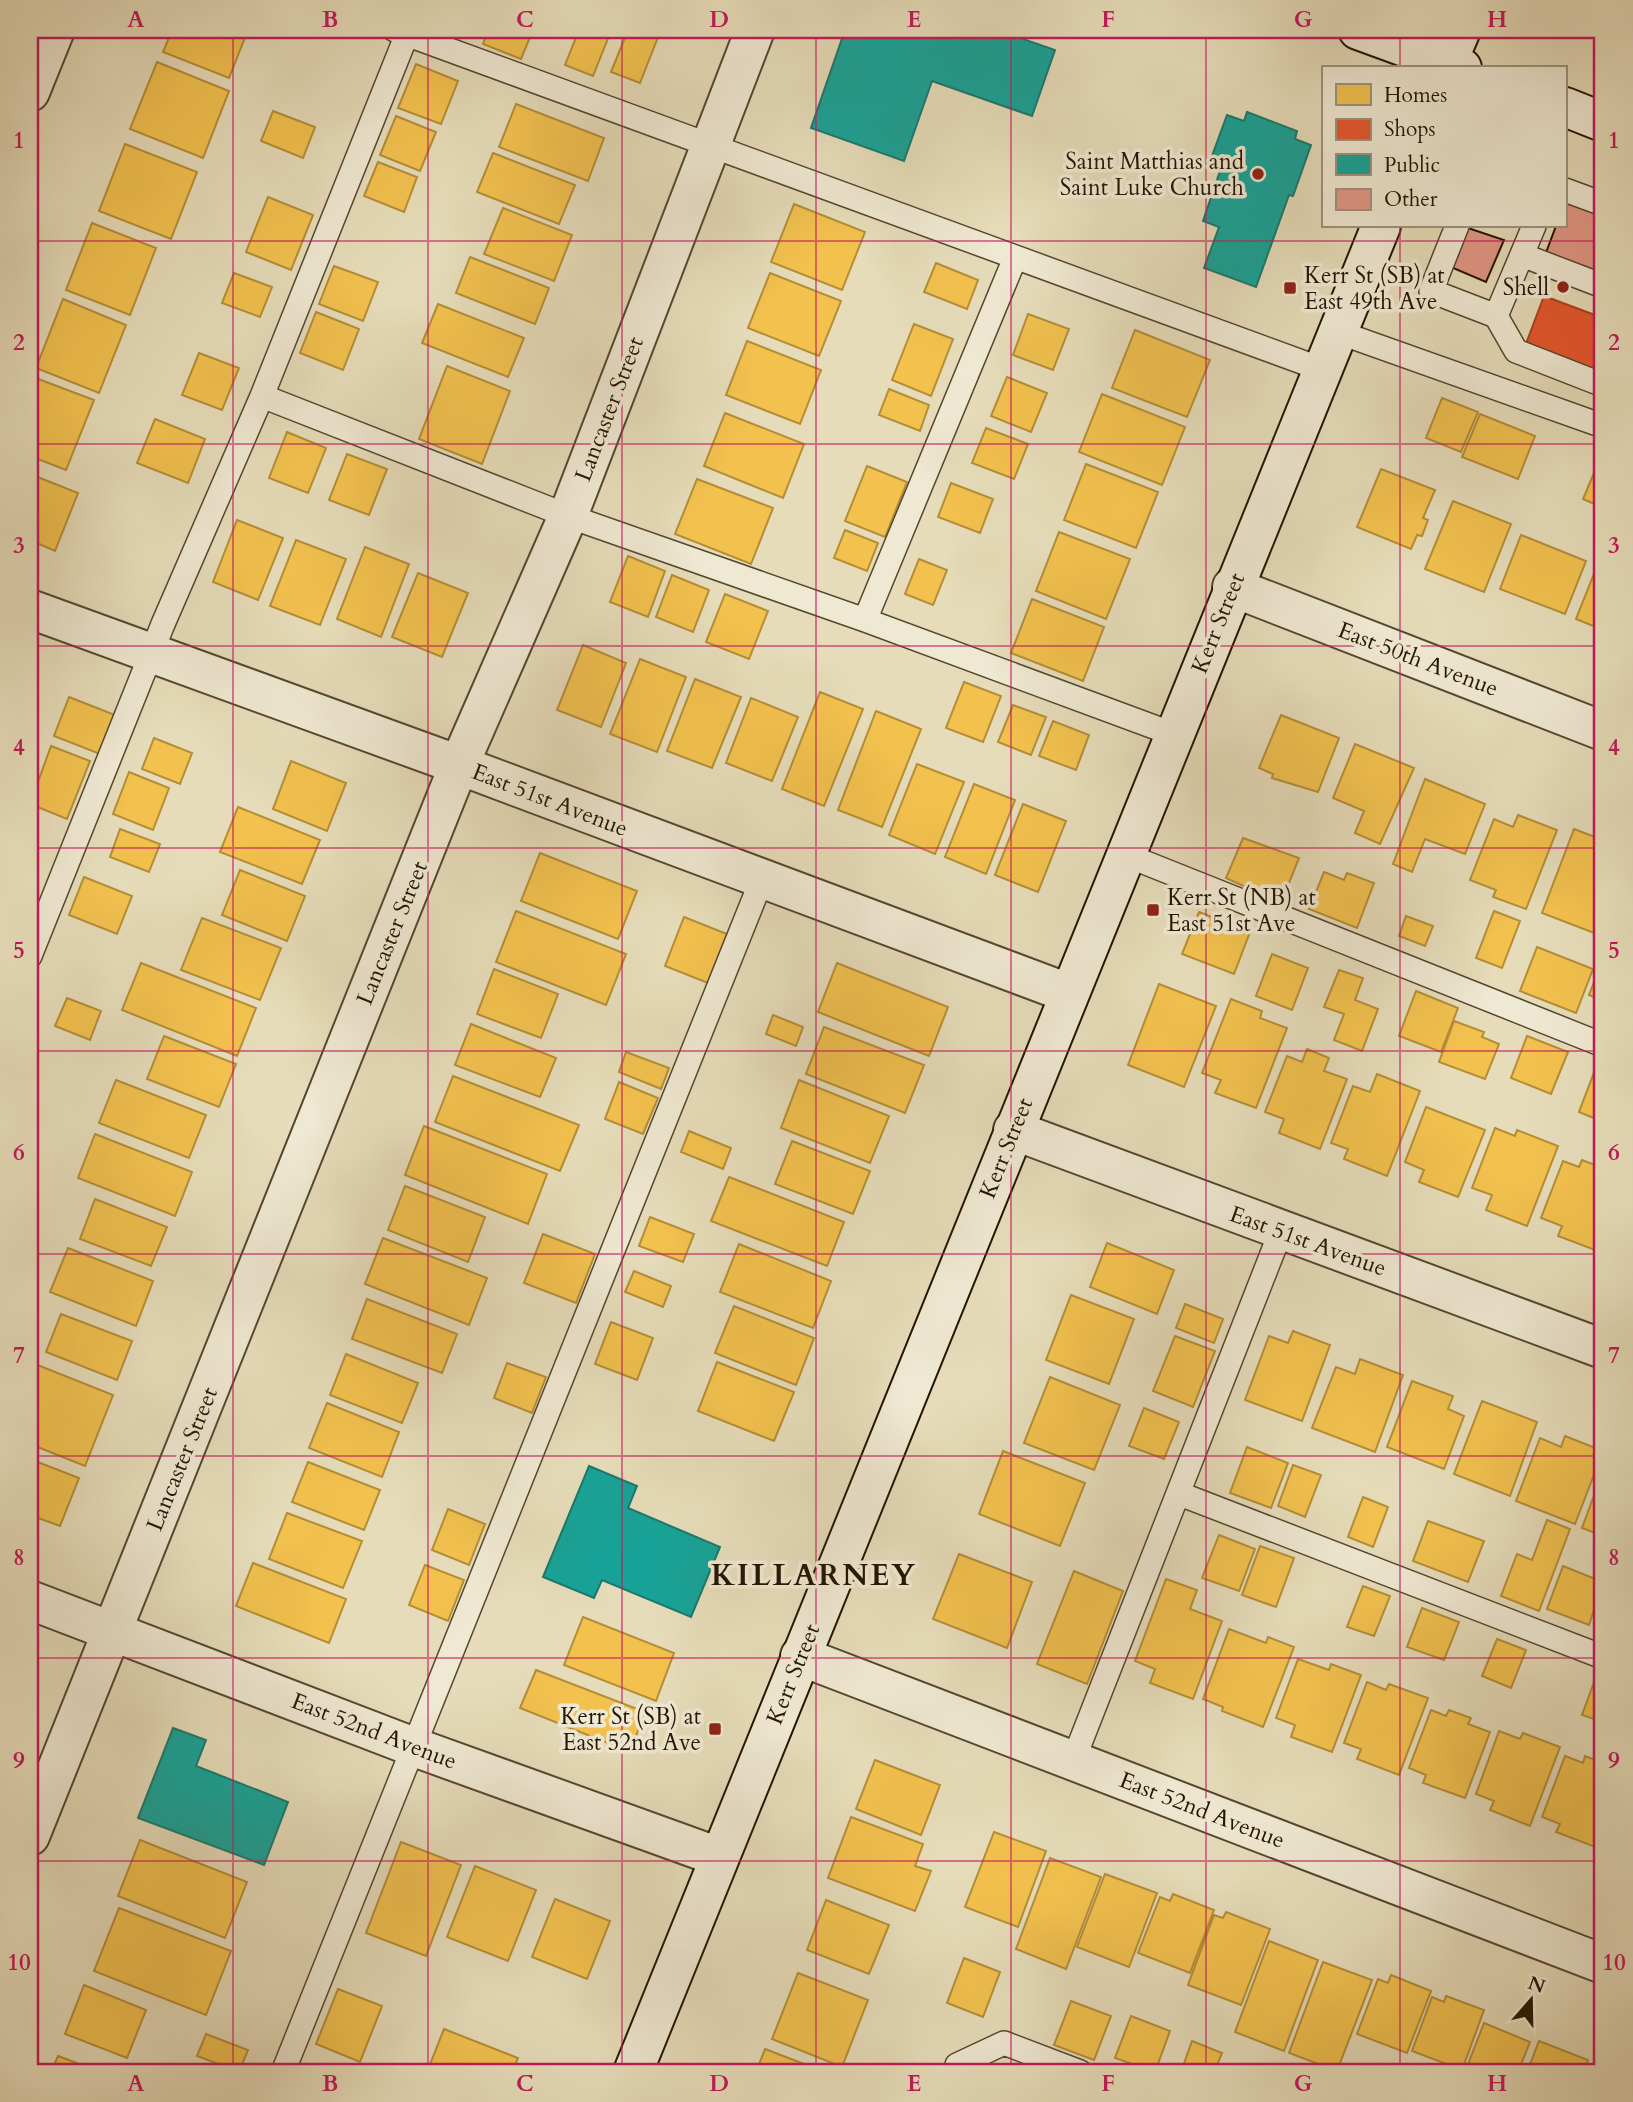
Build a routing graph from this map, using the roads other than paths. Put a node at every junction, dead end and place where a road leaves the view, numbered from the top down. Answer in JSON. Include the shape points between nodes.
{"nodes":[{"id":1,"x":55,"y":30,"type":"edge"},
{"id":2,"x":755,"y":30,"type":"edge"},
{"id":3,"x":1358,"y":30,"type":"edge"},
{"id":4,"x":401,"y":32,"type":"edge"},
{"id":5,"x":1454,"y":57,"type":"edge"},
{"id":6,"x":30,"y":92,"type":"edge"},
{"id":7,"x":1566,"y":107,"type":"edge"},
{"id":8,"x":1603,"y":122,"type":"edge"},
{"id":9,"x":709,"y":146,"type":"junction"},
{"id":10,"x":1566,"y":190,"type":"edge"},
{"id":11,"x":1603,"y":204,"type":"edge"},
{"id":12,"x":1380,"y":228,"type":"edge"},
{"id":13,"x":1456,"y":228,"type":"edge"},
{"id":14,"x":1533,"y":228,"type":"edge"},
{"id":15,"x":1522,"y":256,"type":"junction"},
{"id":16,"x":1015,"y":258,"type":"junction"},
{"id":17,"x":1603,"y":286,"type":"edge"},
{"id":18,"x":1496,"y":316,"type":"junction"},
{"id":19,"x":1338,"y":332,"type":"junction"},
{"id":20,"x":1321,"y":369,"type":"junction"},
{"id":21,"x":1603,"y":386,"type":"edge"},
{"id":22,"x":262,"y":396,"type":"junction"},
{"id":23,"x":1603,"y":426,"type":"edge"},
{"id":24,"x":568,"y":516,"type":"junction"},
{"id":25,"x":1232,"y":587,"type":"junction"},
{"id":26,"x":30,"y":609,"type":"edge"},
{"id":27,"x":865,"y":620,"type":"junction"},
{"id":28,"x":152,"y":654,"type":"junction"},
{"id":29,"x":1603,"y":731,"type":"edge"},
{"id":30,"x":1173,"y":734,"type":"junction"},
{"id":31,"x":459,"y":765,"type":"junction"},
{"id":32,"x":1126,"y":855,"type":"junction"},
{"id":33,"x":762,"y":879,"type":"junction"},
{"id":34,"x":30,"y":956,"type":"edge"},
{"id":35,"x":1068,"y":993,"type":"junction"},
{"id":36,"x":1603,"y":1045,"type":"edge"},
{"id":37,"x":1013,"y":1129,"type":"junction"},
{"id":38,"x":1281,"y":1231,"type":"junction"},
{"id":39,"x":1603,"y":1349,"type":"edge"},
{"id":40,"x":1180,"y":1494,"type":"junction"},
{"id":41,"x":30,"y":1600,"type":"edge"},
{"id":42,"x":113,"y":1631,"type":"junction"},
{"id":43,"x":800,"y":1656,"type":"junction"},
{"id":44,"x":1603,"y":1657,"type":"edge"},
{"id":45,"x":414,"y":1747,"type":"junction"},
{"id":46,"x":1073,"y":1761,"type":"junction"},
{"id":47,"x":30,"y":1836,"type":"edge"},
{"id":48,"x":719,"y":1857,"type":"junction"},
{"id":49,"x":1603,"y":1964,"type":"edge"},
{"id":50,"x":283,"y":2072,"type":"edge"},
{"id":51,"x":633,"y":2072,"type":"edge"},
{"id":52,"x":955,"y":2072,"type":"edge"},
{"id":53,"x":1080,"y":2072,"type":"edge"}],
"edges":[{"from":1,"to":6,"type":"street"},
{"from":2,"to":9,"type":"street","name":"Lancaster Street"},
{"from":3,"to":5,"type":"street"},
{"from":4,"to":9,"type":"lane"},
{"from":4,"to":22,"type":"lane"},
{"from":7,"to":8,"type":"street"},
{"from":9,"to":16,"type":"lane"},
{"from":9,"to":24,"type":"street","name":"Lancaster Street"},
{"from":10,"to":11,"type":"lane"},
{"from":12,"to":19,"type":"street","name":"Kerr Street"},
{"from":13,"to":18,"type":"lane","via":[[1431,291]]},
{"from":14,"to":15,"type":"lane"},
{"from":15,"to":17,"type":"lane"},
{"from":15,"to":18,"type":"lane"},
{"from":16,"to":20,"type":"lane"},
{"from":16,"to":27,"type":"lane"},
{"from":18,"to":21,"type":"lane","via":[[1516,351]]},
{"from":19,"to":20,"type":"street","name":"Kerr Street"},
{"from":19,"to":23,"type":"lane"},
{"from":20,"to":25,"type":"street","name":"Kerr Street"},
{"from":22,"to":24,"type":"lane"},
{"from":22,"to":28,"type":"lane"},
{"from":24,"to":27,"type":"lane"},
{"from":24,"to":31,"type":"street","name":"Lancaster Street"},
{"from":25,"to":29,"type":"street","name":"East 50th Avenue"},
{"from":25,"to":30,"type":"street","name":"Kerr Street"},
{"from":26,"to":28,"type":"street","name":"East 51st Avenue"},
{"from":27,"to":30,"type":"lane"},
{"from":28,"to":31,"type":"street","name":"East 51st Avenue"},
{"from":28,"to":34,"type":"lane"},
{"from":30,"to":32,"type":"street","name":"Kerr Street"},
{"from":31,"to":33,"type":"street","name":"East 51st Avenue"},
{"from":31,"to":42,"type":"street","name":"Lancaster Street"},
{"from":32,"to":35,"type":"street","name":"Kerr Street"},
{"from":32,"to":36,"type":"lane"},
{"from":33,"to":35,"type":"street","name":"East 51st Avenue"},
{"from":33,"to":45,"type":"lane"},
{"from":35,"to":37,"type":"street","name":"Kerr Street"},
{"from":37,"to":38,"type":"street","name":"East 51st Avenue"},
{"from":37,"to":43,"type":"street","name":"Kerr Street"},
{"from":38,"to":39,"type":"street","name":"East 51st Avenue"},
{"from":38,"to":40,"type":"lane"},
{"from":40,"to":44,"type":"lane"},
{"from":40,"to":46,"type":"lane"},
{"from":41,"to":42,"type":"street","name":"East 52nd Avenue"},
{"from":42,"to":45,"type":"street","name":"East 52nd Avenue"},
{"from":42,"to":47,"type":"street","name":"Lancaster Street"},
{"from":43,"to":46,"type":"street","name":"East 52nd Avenue"},
{"from":43,"to":48,"type":"street","name":"Kerr Street"},
{"from":45,"to":48,"type":"street","name":"East 52nd Avenue"},
{"from":45,"to":50,"type":"lane"},
{"from":46,"to":49,"type":"street","name":"East 52nd Avenue"},
{"from":48,"to":51,"type":"street","name":"Kerr Street"},
{"from":52,"to":53,"type":"lane","via":[[957,2065],[1004,2042]]}]}
